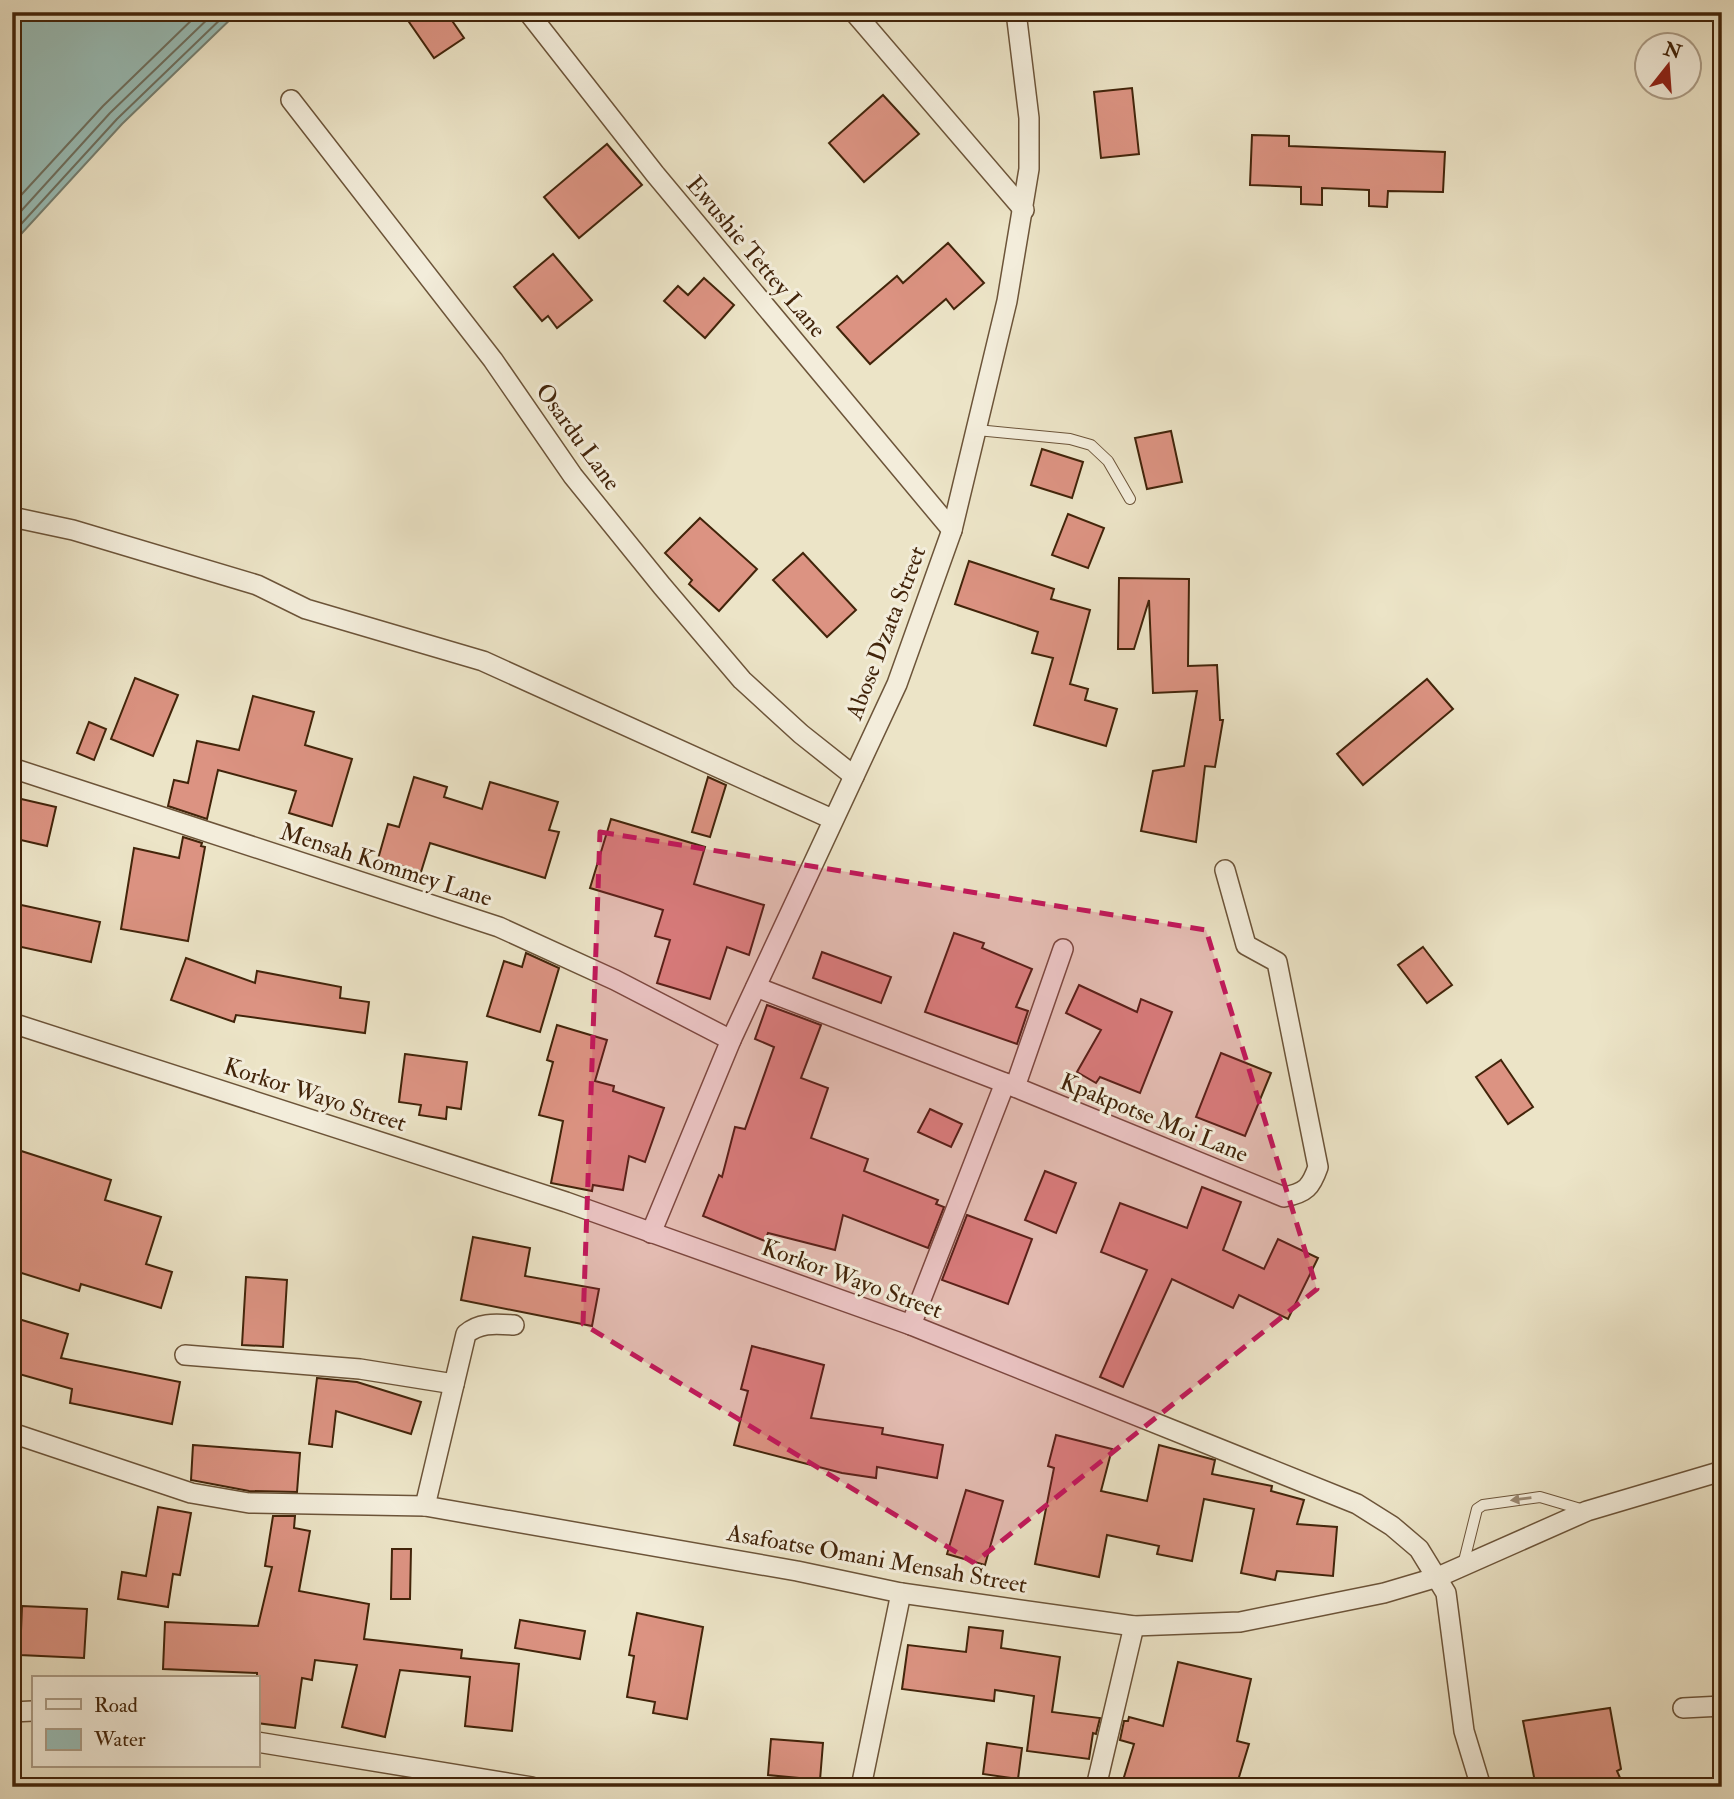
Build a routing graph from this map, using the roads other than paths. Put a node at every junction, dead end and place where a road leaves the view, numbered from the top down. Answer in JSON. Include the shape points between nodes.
{"nodes":[{"id":1,"x":528,"y":12,"type":"edge"},
{"id":2,"x":854,"y":12,"type":"edge"},
{"id":3,"x":1016,"y":12,"type":"edge"},
{"id":4,"x":291,"y":100,"type":"dead end"},
{"id":5,"x":1024,"y":210,"type":"junction"},
{"id":6,"x":977,"y":430,"type":"junction"},
{"id":7,"x":1130,"y":499,"type":"dead end"},
{"id":8,"x":12,"y":517,"type":"edge"},
{"id":9,"x":952,"y":530,"type":"junction"},
{"id":10,"x":12,"y":768,"type":"edge"},
{"id":11,"x":854,"y":776,"type":"junction"},
{"id":12,"x":832,"y":819,"type":"junction"},
{"id":13,"x":1225,"y":870,"type":"dead end"},
{"id":14,"x":1063,"y":949,"type":"dead end"},
{"id":15,"x":756,"y":987,"type":"junction"},
{"id":16,"x":12,"y":1023,"type":"edge"},
{"id":17,"x":731,"y":1040,"type":"junction"},
{"id":18,"x":1010,"y":1085,"type":"junction"},
{"id":19,"x":651,"y":1233,"type":"junction"},
{"id":20,"x":513,"y":1325,"type":"dead end"},
{"id":21,"x":911,"y":1325,"type":"junction"},
{"id":22,"x":185,"y":1354,"type":"dead end"},
{"id":23,"x":454,"y":1384,"type":"junction"},
{"id":24,"x":12,"y":1433,"type":"edge"},
{"id":25,"x":1722,"y":1471,"type":"edge"},
{"id":26,"x":425,"y":1506,"type":"junction"},
{"id":27,"x":1587,"y":1511,"type":"junction"},
{"id":28,"x":1463,"y":1565,"type":"junction"},
{"id":29,"x":1438,"y":1577,"type":"junction"},
{"id":30,"x":901,"y":1593,"type":"junction"},
{"id":31,"x":1134,"y":1626,"type":"junction"},
{"id":32,"x":1722,"y":1706,"type":"edge"},
{"id":33,"x":1683,"y":1708,"type":"dead end"},
{"id":34,"x":32,"y":1711,"type":"edge"},
{"id":35,"x":12,"y":1712,"type":"edge"},
{"id":36,"x":259,"y":1742,"type":"edge"},
{"id":37,"x":532,"y":1787,"type":"edge"},
{"id":38,"x":861,"y":1787,"type":"edge"},
{"id":39,"x":1096,"y":1787,"type":"edge"},
{"id":40,"x":1481,"y":1787,"type":"edge"}],
"edges":[{"from":1,"to":9,"type":"street","name":"Ewushie Tettey Lane","via":[[654,174]]},
{"from":2,"to":5,"type":"street"},
{"from":3,"to":5,"type":"street","name":"Abose Dzata Street","via":[[1029,118]]},
{"from":4,"to":11,"type":"street","name":"Osardu Lane","via":[[493,360],[573,476],[662,586],[742,680]]},
{"from":5,"to":6,"type":"street","name":"Abose Dzata Street"},
{"from":6,"to":7,"type":"lane","via":[[1091,445],[1108,461]]},
{"from":6,"to":9,"type":"street","name":"Abose Dzata Street"},
{"from":8,"to":12,"type":"street","via":[[73,530],[257,585],[306,609],[483,661]]},
{"from":9,"to":11,"type":"street","name":"Abose Dzata Street","via":[[897,684]]},
{"from":10,"to":17,"type":"street","name":"Mensah Kommey Lane","via":[[499,927]]},
{"from":11,"to":12,"type":"street","name":"Abose Dzata Street"},
{"from":12,"to":15,"type":"street","name":"Abose Dzata Street"},
{"from":13,"to":18,"type":"street","name":"Kpakpotse Moi Lane","via":[[1246,945],[1277,962],[1318,1167],[1304,1193],[1284,1197]]},
{"from":14,"to":18,"type":"street"},
{"from":15,"to":17,"type":"street","name":"Abose Dzata Street"},
{"from":15,"to":18,"type":"street"},
{"from":16,"to":19,"type":"street","name":"Korkor Wayo Street"},
{"from":17,"to":19,"type":"street","name":"Abose Dzata Street"},
{"from":18,"to":21,"type":"street"},
{"from":19,"to":21,"type":"street","name":"Korkor Wayo Street"},
{"from":20,"to":23,"type":"street","via":[[487,1324],[466,1334]]},
{"from":21,"to":29,"type":"street","name":"Korkor Wayo Street","via":[[1357,1504],[1419,1549]]},
{"from":22,"to":23,"type":"street","via":[[360,1369]]},
{"from":23,"to":26,"type":"street"},
{"from":24,"to":26,"type":"street","name":"Asafoatse Omani Mensah Street","via":[[203,1495],[249,1503]]},
{"from":25,"to":27,"type":"street","name":"Asafoatse Omani Mensah Street"},
{"from":26,"to":30,"type":"street","name":"Asafoatse Omani Mensah Street"},
{"from":27,"to":28,"type":"street","name":"Asafoatse Omani Mensah Street"},
{"from":27,"to":28,"type":"lane","one_way":true,"via":[[1540,1497],[1483,1505],[1477,1508],[1468,1534]]},
{"from":28,"to":29,"type":"street","name":"Asafoatse Omani Mensah Street"},
{"from":29,"to":31,"type":"street","name":"Asafoatse Omani Mensah Street","via":[[1384,1593],[1240,1622]]},
{"from":29,"to":40,"type":"street","name":"Korkor Wayo Street","via":[[1446,1593],[1464,1731]]},
{"from":30,"to":31,"type":"street","name":"Asafoatse Omani Mensah Street"},
{"from":30,"to":38,"type":"street"},
{"from":31,"to":39,"type":"street"},
{"from":32,"to":33,"type":"street"},
{"from":34,"to":35,"type":"street"},
{"from":36,"to":37,"type":"street"}]}
